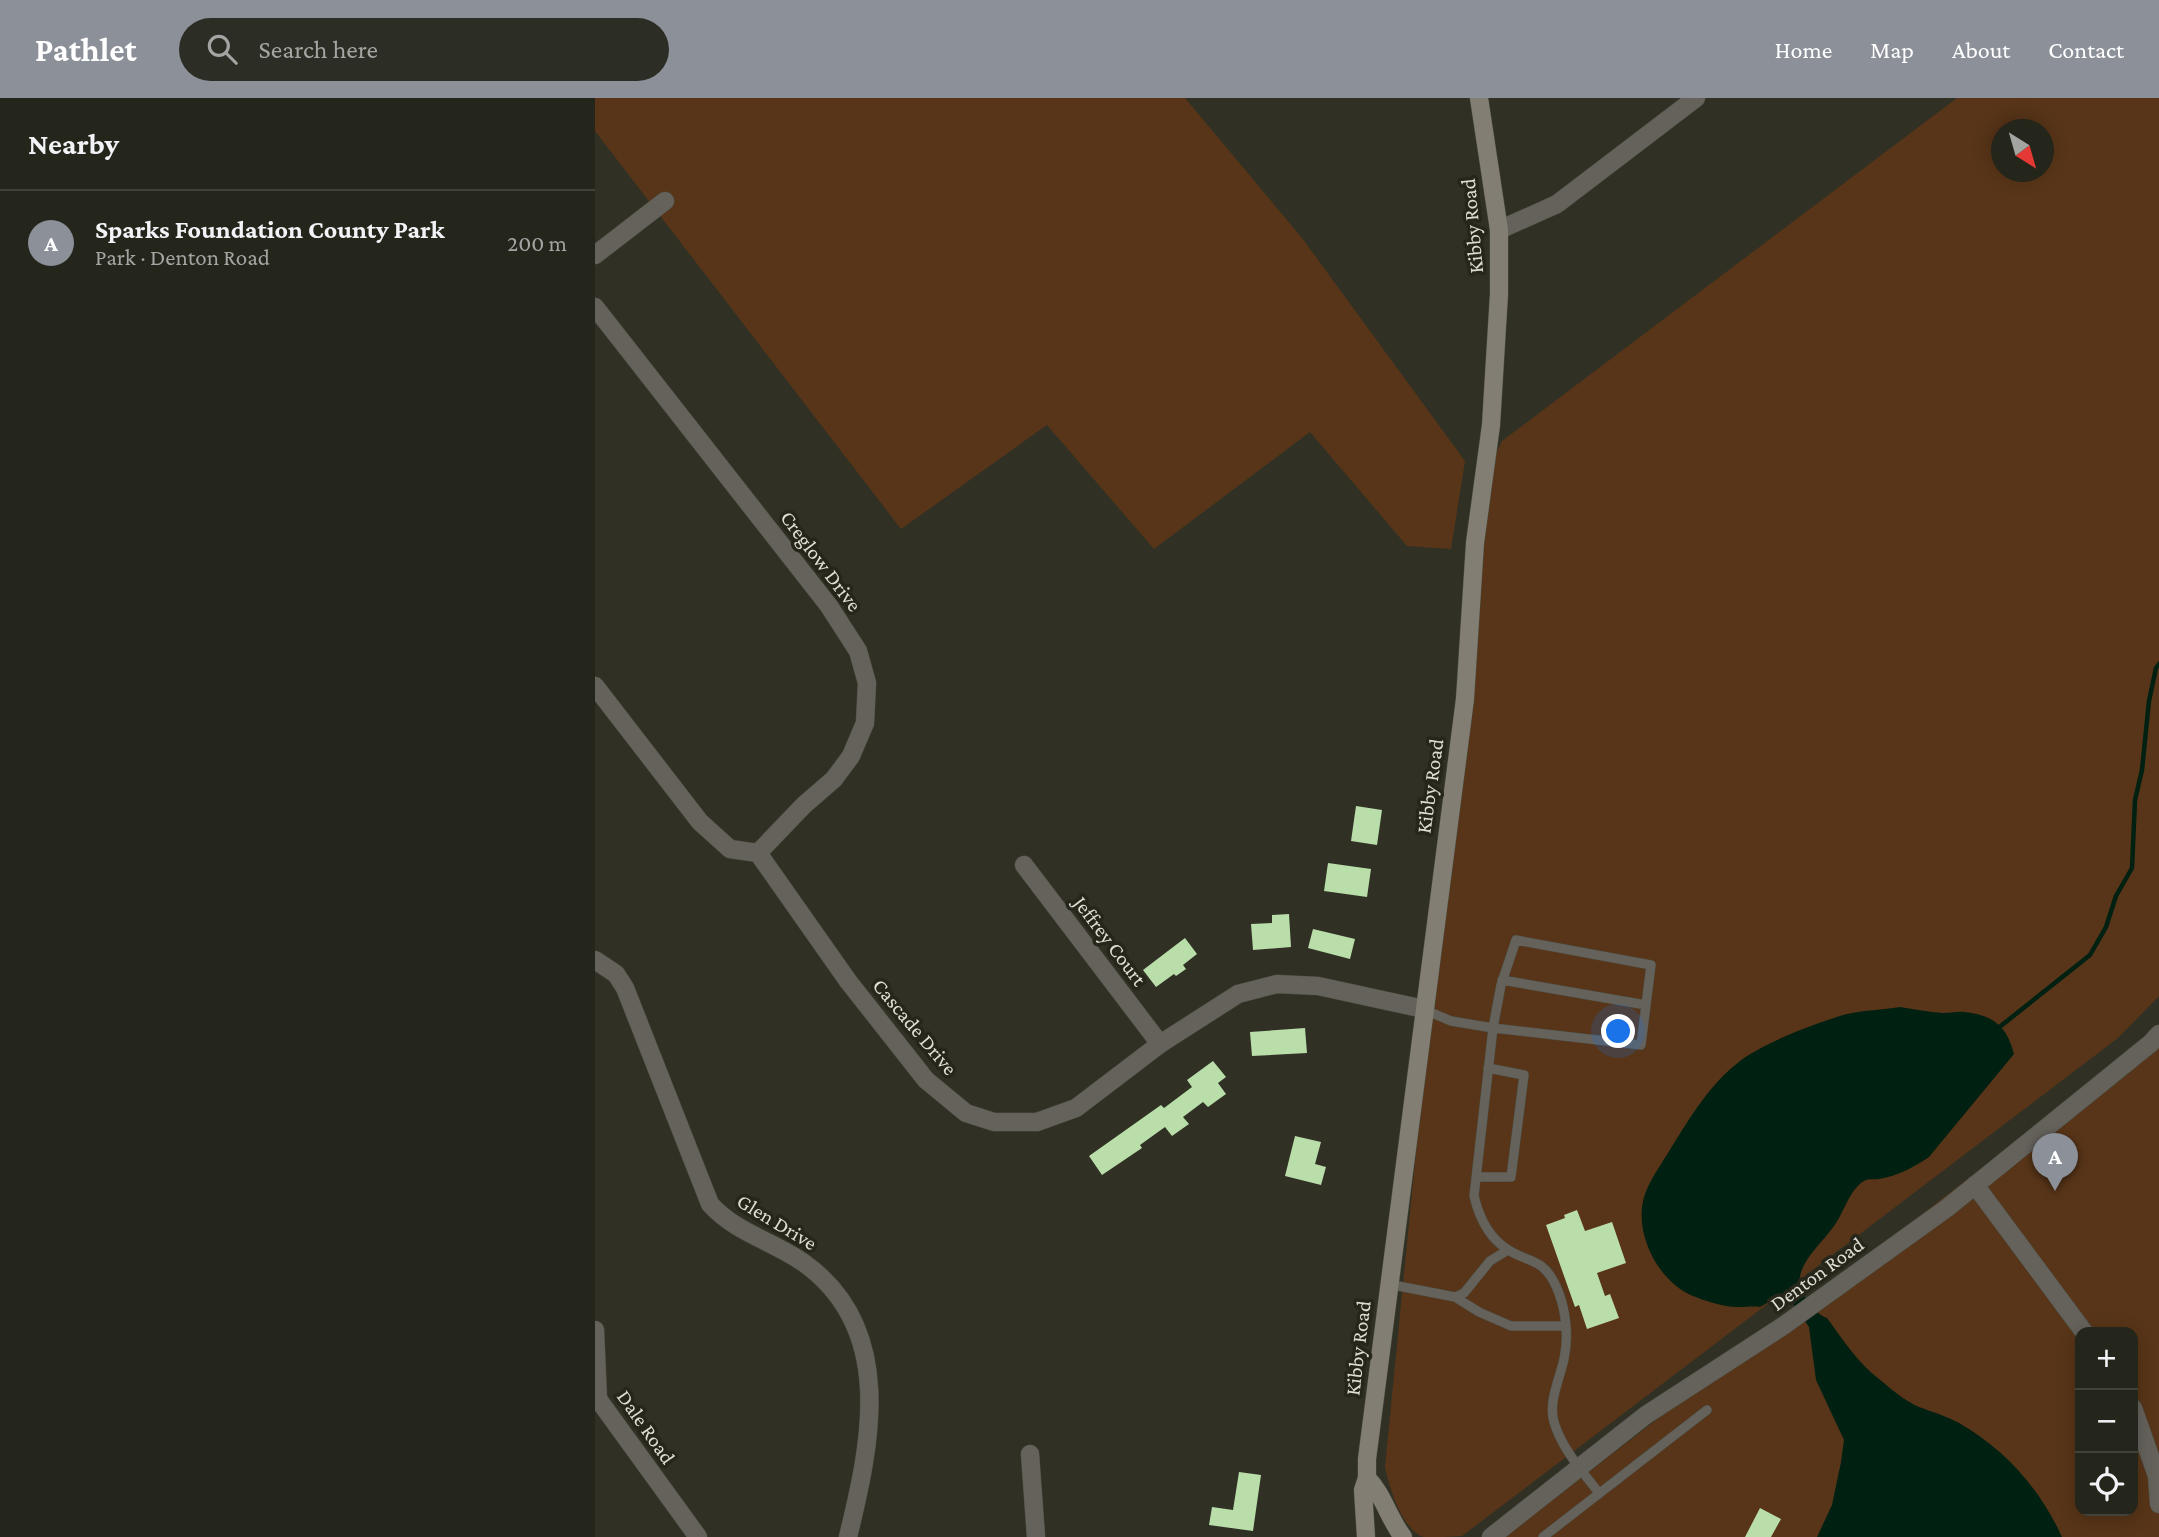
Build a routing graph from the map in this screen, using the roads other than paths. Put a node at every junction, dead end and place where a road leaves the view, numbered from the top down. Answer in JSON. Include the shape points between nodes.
{"nodes":[{"id":1,"x":1479,"y":98,"type":"edge"},
{"id":2,"x":1696,"y":98,"type":"edge"},
{"id":3,"x":665,"y":201,"type":"dead end"},
{"id":4,"x":1499,"y":230,"type":"junction"},
{"id":5,"x":595,"y":255,"type":"edge"},
{"id":6,"x":595,"y":307,"type":"edge"},
{"id":7,"x":595,"y":686,"type":"edge"},
{"id":8,"x":758,"y":853,"type":"junction"},
{"id":9,"x":1024,"y":865,"type":"dead end"},
{"id":10,"x":595,"y":960,"type":"edge"},
{"id":11,"x":1502,"y":980,"type":"junction"},
{"id":12,"x":1646,"y":1005,"type":"junction"},
{"id":13,"x":1424,"y":1009,"type":"junction"},
{"id":14,"x":1493,"y":1028,"type":"junction"},
{"id":15,"x":2156,"y":1042,"type":"edge"},
{"id":16,"x":1160,"y":1044,"type":"junction"},
{"id":17,"x":1488,"y":1068,"type":"junction"},
{"id":18,"x":1476,"y":1177,"type":"junction"},
{"id":19,"x":1975,"y":1185,"type":"junction"},
{"id":20,"x":1508,"y":1250,"type":"junction"},
{"id":21,"x":1388,"y":1284,"type":"junction"},
{"id":22,"x":1455,"y":1297,"type":"junction"},
{"id":23,"x":1565,"y":1326,"type":"junction"},
{"id":24,"x":2080,"y":1327,"type":"edge"},
{"id":25,"x":595,"y":1330,"type":"edge"},
{"id":26,"x":596,"y":1400,"type":"edge"},
{"id":27,"x":1707,"y":1410,"type":"dead end"},
{"id":28,"x":2138,"y":1422,"type":"edge"},
{"id":29,"x":1030,"y":1454,"type":"dead end"},
{"id":30,"x":1580,"y":1468,"type":"junction"},
{"id":31,"x":1367,"y":1478,"type":"junction"},
{"id":32,"x":1599,"y":1493,"type":"junction"},
{"id":33,"x":2159,"y":1504,"type":"edge"},
{"id":34,"x":698,"y":1537,"type":"edge"},
{"id":35,"x":848,"y":1537,"type":"edge"},
{"id":36,"x":1036,"y":1537,"type":"edge"},
{"id":37,"x":1366,"y":1537,"type":"edge"},
{"id":38,"x":1403,"y":1537,"type":"edge"},
{"id":39,"x":1492,"y":1537,"type":"edge"},
{"id":40,"x":1543,"y":1537,"type":"edge"}],
"edges":[{"from":1,"to":4,"type":"main road","name":"Kibby Road"},
{"from":2,"to":4,"type":"street","via":[[1557,204]]},
{"from":3,"to":5,"type":"street"},
{"from":4,"to":13,"type":"main road","name":"Kibby Road","via":[[1491,425],[1475,543],[1465,699]]},
{"from":6,"to":8,"type":"street","name":"Creglow Drive","via":[[829,607],[858,651],[867,683],[865,723],[851,756],[834,779]]},
{"from":7,"to":8,"type":"street","via":[[700,821],[730,849]]},
{"from":8,"to":16,"type":"street","name":"Cascade Drive","via":[[848,981],[926,1080],[966,1113],[994,1122],[1037,1122],[1076,1108]]},
{"from":9,"to":16,"type":"street","name":"Jeffrey Court"},
{"from":10,"to":35,"type":"street","name":"Glen Drive","via":[[616,974],[625,988],[710,1204],[743,1231],[820,1275],[850,1311],[863,1349],[870,1420]]},
{"from":11,"to":12,"type":"lane"},
{"from":11,"to":12,"type":"lane","via":[[1516,940],[1651,965]]},
{"from":11,"to":14,"type":"lane"},
{"from":12,"to":14,"type":"lane","via":[[1641,1045]]},
{"from":13,"to":14,"type":"lane","via":[[1451,1021]]},
{"from":13,"to":16,"type":"street","name":"Cascade Drive","via":[[1318,986],[1277,984],[1238,994]]},
{"from":13,"to":21,"type":"main road","name":"Kibby Road"},
{"from":14,"to":17,"type":"lane"},
{"from":15,"to":19,"type":"street","name":"Denton Road"},
{"from":17,"to":18,"type":"lane"},
{"from":17,"to":18,"type":"lane","via":[[1524,1075],[1511,1177]]},
{"from":18,"to":20,"type":"lane","via":[[1478,1213],[1490,1234]]},
{"from":19,"to":24,"type":"street"},
{"from":19,"to":30,"type":"street","name":"Denton Road","via":[[1787,1323],[1646,1415]]},
{"from":20,"to":22,"type":"lane","via":[[1490,1261],[1464,1293]]},
{"from":20,"to":23,"type":"lane","via":[[1548,1271],[1566,1315]]},
{"from":21,"to":22,"type":"lane"},
{"from":21,"to":31,"type":"main road","name":"Kibby Road"},
{"from":22,"to":23,"type":"lane","via":[[1511,1326]]},
{"from":23,"to":30,"type":"lane","via":[[1565,1356],[1553,1419],[1563,1445]]},
{"from":25,"to":26,"type":"street","name":"Dale Road"},
{"from":26,"to":34,"type":"street","name":"Dale Road"},
{"from":27,"to":32,"type":"lane"},
{"from":28,"to":33,"type":"street","via":[[2157,1475]]},
{"from":29,"to":36,"type":"street"},
{"from":30,"to":32,"type":"lane"},
{"from":30,"to":39,"type":"street","name":"Denton Road"},
{"from":31,"to":37,"type":"main road","name":"Kibby Road","via":[[1363,1490]]},
{"from":31,"to":38,"type":"main road"},
{"from":32,"to":40,"type":"lane"}]}
